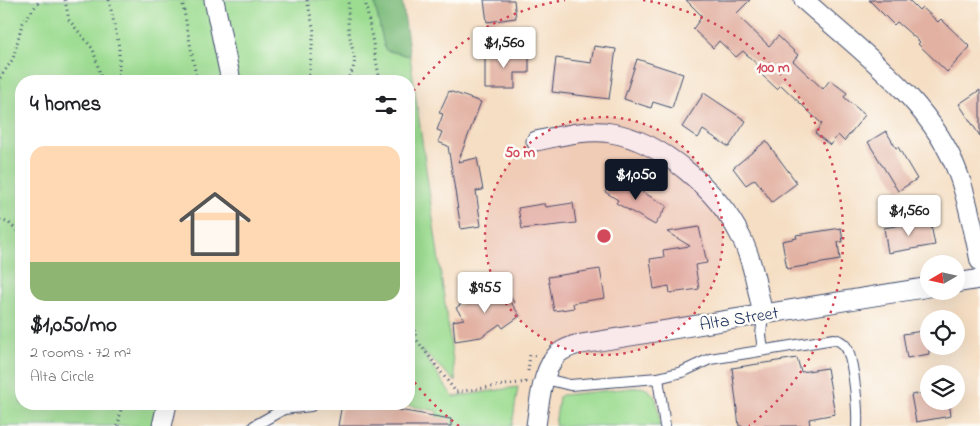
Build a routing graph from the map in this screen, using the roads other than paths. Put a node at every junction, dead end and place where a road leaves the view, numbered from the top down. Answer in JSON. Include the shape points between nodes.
{"nodes":[{"id":1,"x":214,"y":0,"type":"edge"},
{"id":2,"x":804,"y":0,"type":"edge"},
{"id":3,"x":230,"y":75,"type":"edge"},
{"id":4,"x":536,"y":141,"type":"dead end"},
{"id":5,"x":980,"y":261,"type":"edge"},
{"id":6,"x":980,"y":279,"type":"edge"},
{"id":7,"x":965,"y":282,"type":"edge"},
{"id":8,"x":920,"y":288,"type":"edge"},
{"id":9,"x":763,"y":314,"type":"junction"},
{"id":10,"x":763,"y":350,"type":"junction"},
{"id":11,"x":658,"y":378,"type":"junction"},
{"id":12,"x":546,"y":379,"type":"junction"},
{"id":13,"x":166,"y":410,"type":"edge"},
{"id":14,"x":282,"y":410,"type":"edge"},
{"id":15,"x":162,"y":426,"type":"edge"},
{"id":16,"x":254,"y":426,"type":"edge"},
{"id":17,"x":536,"y":426,"type":"edge"},
{"id":18,"x":665,"y":426,"type":"edge"},
{"id":19,"x":857,"y":426,"type":"edge"}],
"edges":[{"from":1,"to":3,"type":"street"},
{"from":2,"to":5,"type":"street","via":[[902,89],[944,143],[970,210]]},
{"from":4,"to":9,"type":"street","via":[[586,132],[612,133],[663,154],[683,169],[707,190],[741,237]]},
{"from":6,"to":7,"type":"street"},
{"from":8,"to":9,"type":"street","name":"Alta Street"},
{"from":9,"to":10,"type":"lane"},
{"from":9,"to":12,"type":"street","name":"Alta Street","via":[[585,342],[545,357]]},
{"from":10,"to":11,"type":"lane","via":[[710,359],[682,372]]},
{"from":10,"to":19,"type":"lane","via":[[834,338],[840,341],[849,354]]},
{"from":11,"to":12,"type":"lane","via":[[570,385]]},
{"from":11,"to":18,"type":"lane"},
{"from":12,"to":17,"type":"street"},
{"from":13,"to":15,"type":"street"},
{"from":14,"to":16,"type":"lane"}]}
